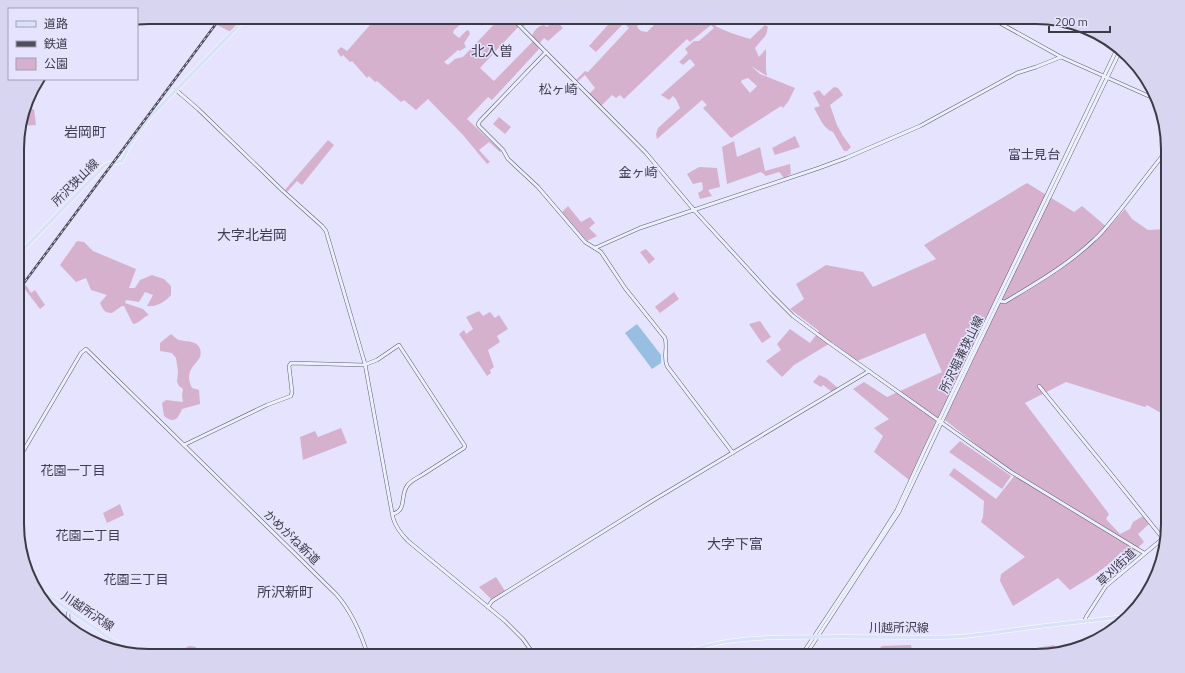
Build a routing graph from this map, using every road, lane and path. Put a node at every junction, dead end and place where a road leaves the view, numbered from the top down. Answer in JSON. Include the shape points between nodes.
{"nodes":[{"id":1,"x":240,"y":24,"type":"edge"},
{"id":2,"x":517,"y":24,"type":"edge"},
{"id":3,"x":1002,"y":24,"type":"edge"},
{"id":4,"x":546,"y":52,"type":"junction"},
{"id":5,"x":1115,"y":53,"type":"edge"},
{"id":6,"x":1118,"y":55,"type":"edge"},
{"id":7,"x":1061,"y":57,"type":"junction"},
{"id":8,"x":1105,"y":77,"type":"junction"},
{"id":9,"x":176,"y":90,"type":"junction"},
{"id":10,"x":1149,"y":96,"type":"edge"},
{"id":11,"x":1161,"y":158,"type":"edge"},
{"id":12,"x":694,"y":210,"type":"junction"},
{"id":13,"x":595,"y":248,"type":"junction"},
{"id":14,"x":24,"y":249,"type":"edge"},
{"id":15,"x":1000,"y":300,"type":"junction"},
{"id":16,"x":365,"y":364,"type":"junction"},
{"id":17,"x":869,"y":371,"type":"junction"},
{"id":18,"x":1039,"y":386,"type":"dead end"},
{"id":19,"x":940,"y":422,"type":"junction"},
{"id":20,"x":184,"y":445,"type":"junction"},
{"id":21,"x":24,"y":450,"type":"edge"},
{"id":22,"x":733,"y":453,"type":"junction"},
{"id":23,"x":392,"y":514,"type":"junction"},
{"id":24,"x":1161,"y":536,"type":"edge"},
{"id":25,"x":1160,"y":543,"type":"edge"},
{"id":26,"x":1144,"y":553,"type":"junction"},
{"id":27,"x":46,"y":594,"type":"edge"},
{"id":28,"x":488,"y":607,"type":"junction"},
{"id":29,"x":69,"y":611,"type":"junction"},
{"id":30,"x":1118,"y":617,"type":"edge"},
{"id":31,"x":68,"y":619,"type":"edge"},
{"id":32,"x":1085,"y":620,"type":"junction"},
{"id":33,"x":816,"y":637,"type":"junction"},
{"id":34,"x":120,"y":646,"type":"edge"},
{"id":35,"x":366,"y":649,"type":"edge"},
{"id":36,"x":529,"y":649,"type":"edge"},
{"id":37,"x":694,"y":649,"type":"edge"},
{"id":38,"x":807,"y":649,"type":"edge"},
{"id":39,"x":809,"y":649,"type":"edge"}],
"edges":[{"from":1,"to":9,"type":"main road","name":"所沢狭山線"},
{"from":2,"to":4,"type":"street"},
{"from":3,"to":7,"type":"street"},
{"from":4,"to":12,"type":"street","via":[[646,153]]},
{"from":4,"to":13,"type":"street","via":[[480,121],[479,126],[503,150],[508,159],[538,187],[585,242]]},
{"from":5,"to":8,"type":"street","name":"所沢堀兼狭山線"},
{"from":6,"to":8,"type":"street","name":"所沢堀兼狭山線"},
{"from":7,"to":8,"type":"street"},
{"from":7,"to":12,"type":"street","via":[[1017,72],[920,126],[846,158]]},
{"from":8,"to":10,"type":"street"},
{"from":8,"to":15,"type":"street","name":"所沢堀兼狭山線"},
{"from":8,"to":19,"type":"street","name":"所沢堀兼狭山線"},
{"from":9,"to":14,"type":"main road","name":"所沢狭山線","via":[[146,122],[122,161],[104,166]]},
{"from":9,"to":16,"type":"street","via":[[325,229]]},
{"from":11,"to":15,"type":"street","via":[[1096,239],[1051,274],[1006,301]]},
{"from":12,"to":13,"type":"street","via":[[640,228]]},
{"from":12,"to":17,"type":"street","via":[[792,316]]},
{"from":13,"to":22,"type":"street","via":[[601,252],[625,288],[664,336],[667,343],[667,366]]},
{"from":15,"to":19,"type":"street","name":"所沢堀兼狭山線"},
{"from":16,"to":20,"type":"street","via":[[291,363],[290,396]]},
{"from":16,"to":23,"type":"street"},
{"from":16,"to":23,"type":"street","via":[[378,360],[399,345],[465,446],[408,484],[401,508]]},
{"from":17,"to":19,"type":"street"},
{"from":17,"to":22,"type":"street"},
{"from":18,"to":24,"type":"street"},
{"from":19,"to":26,"type":"street","via":[[1011,472]]},
{"from":19,"to":33,"type":"street","name":"所沢堀兼狭山線","via":[[897,510]]},
{"from":20,"to":21,"type":"street","name":"かめがね新道","via":[[86,350],[81,353]]},
{"from":20,"to":35,"type":"street","name":"かめがね新道","via":[[339,597],[355,621]]},
{"from":22,"to":28,"type":"street","via":[[560,558],[492,601]]},
{"from":23,"to":28,"type":"street","via":[[397,528],[404,537]]},
{"from":25,"to":26,"type":"street","name":"草刈街道"},
{"from":26,"to":32,"type":"street","name":"草刈街道","via":[[1106,586]]},
{"from":27,"to":29,"type":"main road","name":"川越所沢線"},
{"from":28,"to":36,"type":"street"},
{"from":29,"to":31,"type":"street"},
{"from":29,"to":34,"type":"main road","name":"川越所沢線"},
{"from":30,"to":32,"type":"main road","name":"川越所沢線"},
{"from":32,"to":33,"type":"main road","name":"川越所沢線","via":[[956,636]]},
{"from":33,"to":37,"type":"main road","name":"川越所沢線","via":[[780,636],[731,641]]},
{"from":33,"to":38,"type":"street","name":"所沢堀兼狭山線"},
{"from":33,"to":39,"type":"street","name":"所沢堀兼狭山線"}]}
